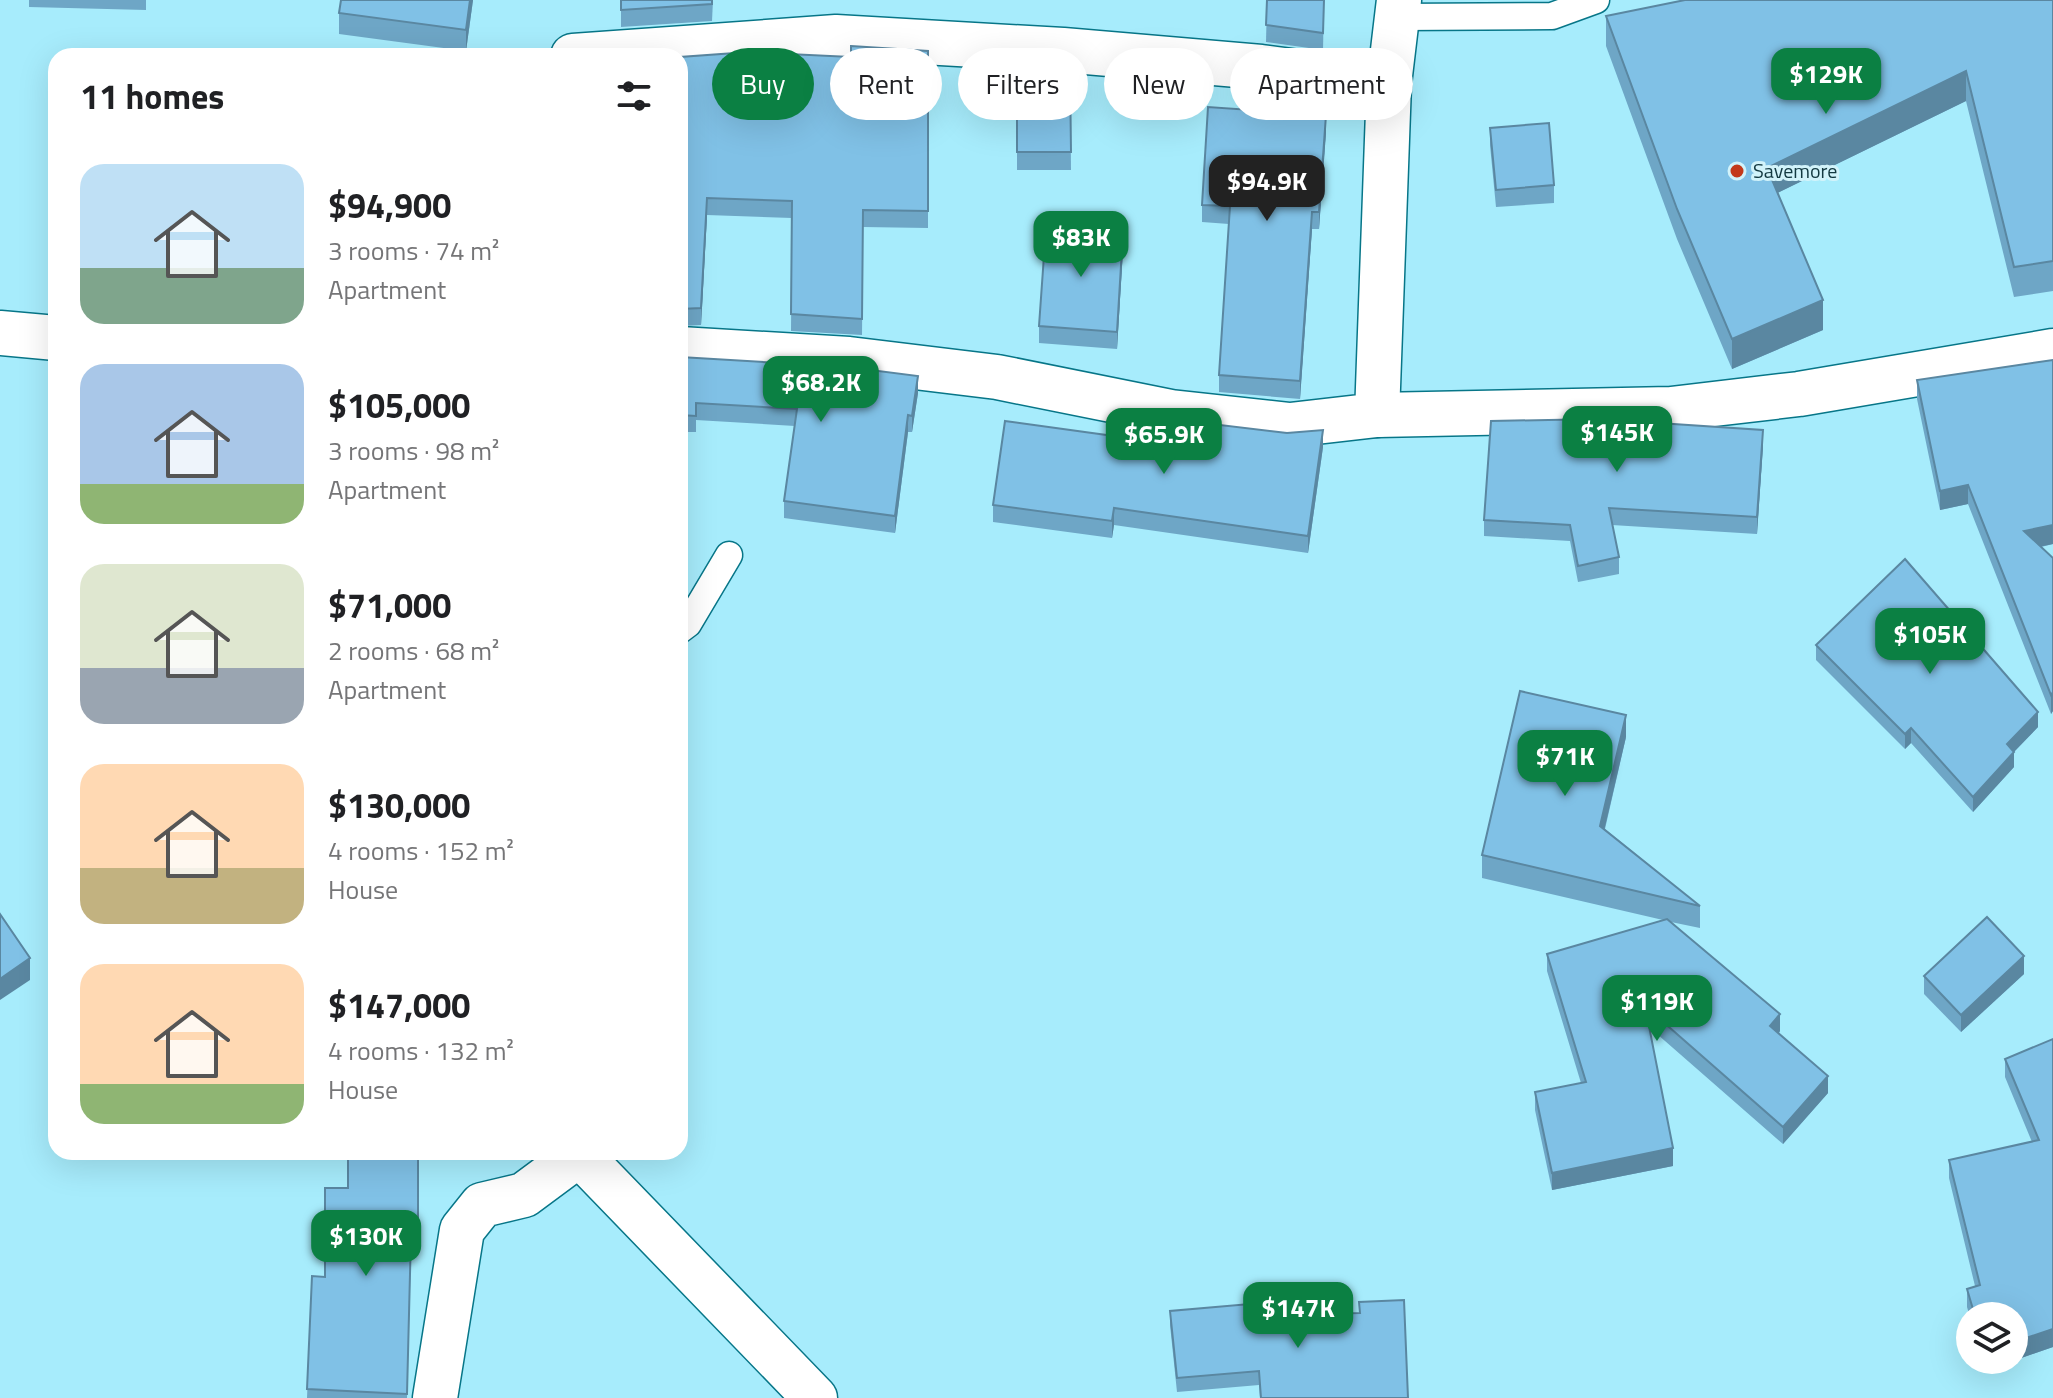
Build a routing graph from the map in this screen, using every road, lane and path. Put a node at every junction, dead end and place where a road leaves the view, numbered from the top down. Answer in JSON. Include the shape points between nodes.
{"nodes":[{"id":1,"x":1596,"y":0,"type":"edge"},
{"id":2,"x":1399,"y":9,"type":"edge"},
{"id":3,"x":684,"y":48,"type":"edge"},
{"id":4,"x":1394,"y":48,"type":"edge"},
{"id":5,"x":1230,"y":64,"type":"edge"},
{"id":6,"x":1388,"y":120,"type":"edge"},
{"id":7,"x":0,"y":333,"type":"edge"},
{"id":8,"x":48,"y":337,"type":"edge"},
{"id":9,"x":688,"y":349,"type":"edge"},
{"id":10,"x":2053,"y":351,"type":"edge"},
{"id":11,"x":1377,"y":415,"type":"junction"},
{"id":12,"x":729,"y":555,"type":"dead end"},
{"id":13,"x":688,"y":624,"type":"edge"},
{"id":14,"x":568,"y":1160,"type":"edge"},
{"id":15,"x":584,"y":1160,"type":"edge"},
{"id":16,"x":435,"y":1398,"type":"edge"},
{"id":17,"x":815,"y":1398,"type":"edge"}],
"edges":[{"from":1,"to":2,"type":"lane","via":[[1552,16]]},
{"from":2,"to":4,"type":"street"},
{"from":3,"to":5,"type":"street","via":[[836,37]]},
{"from":6,"to":11,"type":"street"},
{"from":7,"to":8,"type":"street"},
{"from":9,"to":11,"type":"street","via":[[849,359],[967,374],[1171,412],[1290,425]]},
{"from":10,"to":11,"type":"street","via":[[1799,394],[1671,409]]},
{"from":12,"to":13,"type":"lane"},
{"from":14,"to":16,"type":"street","via":[[524,1195],[482,1205],[462,1230]]},
{"from":15,"to":17,"type":"street"}]}
